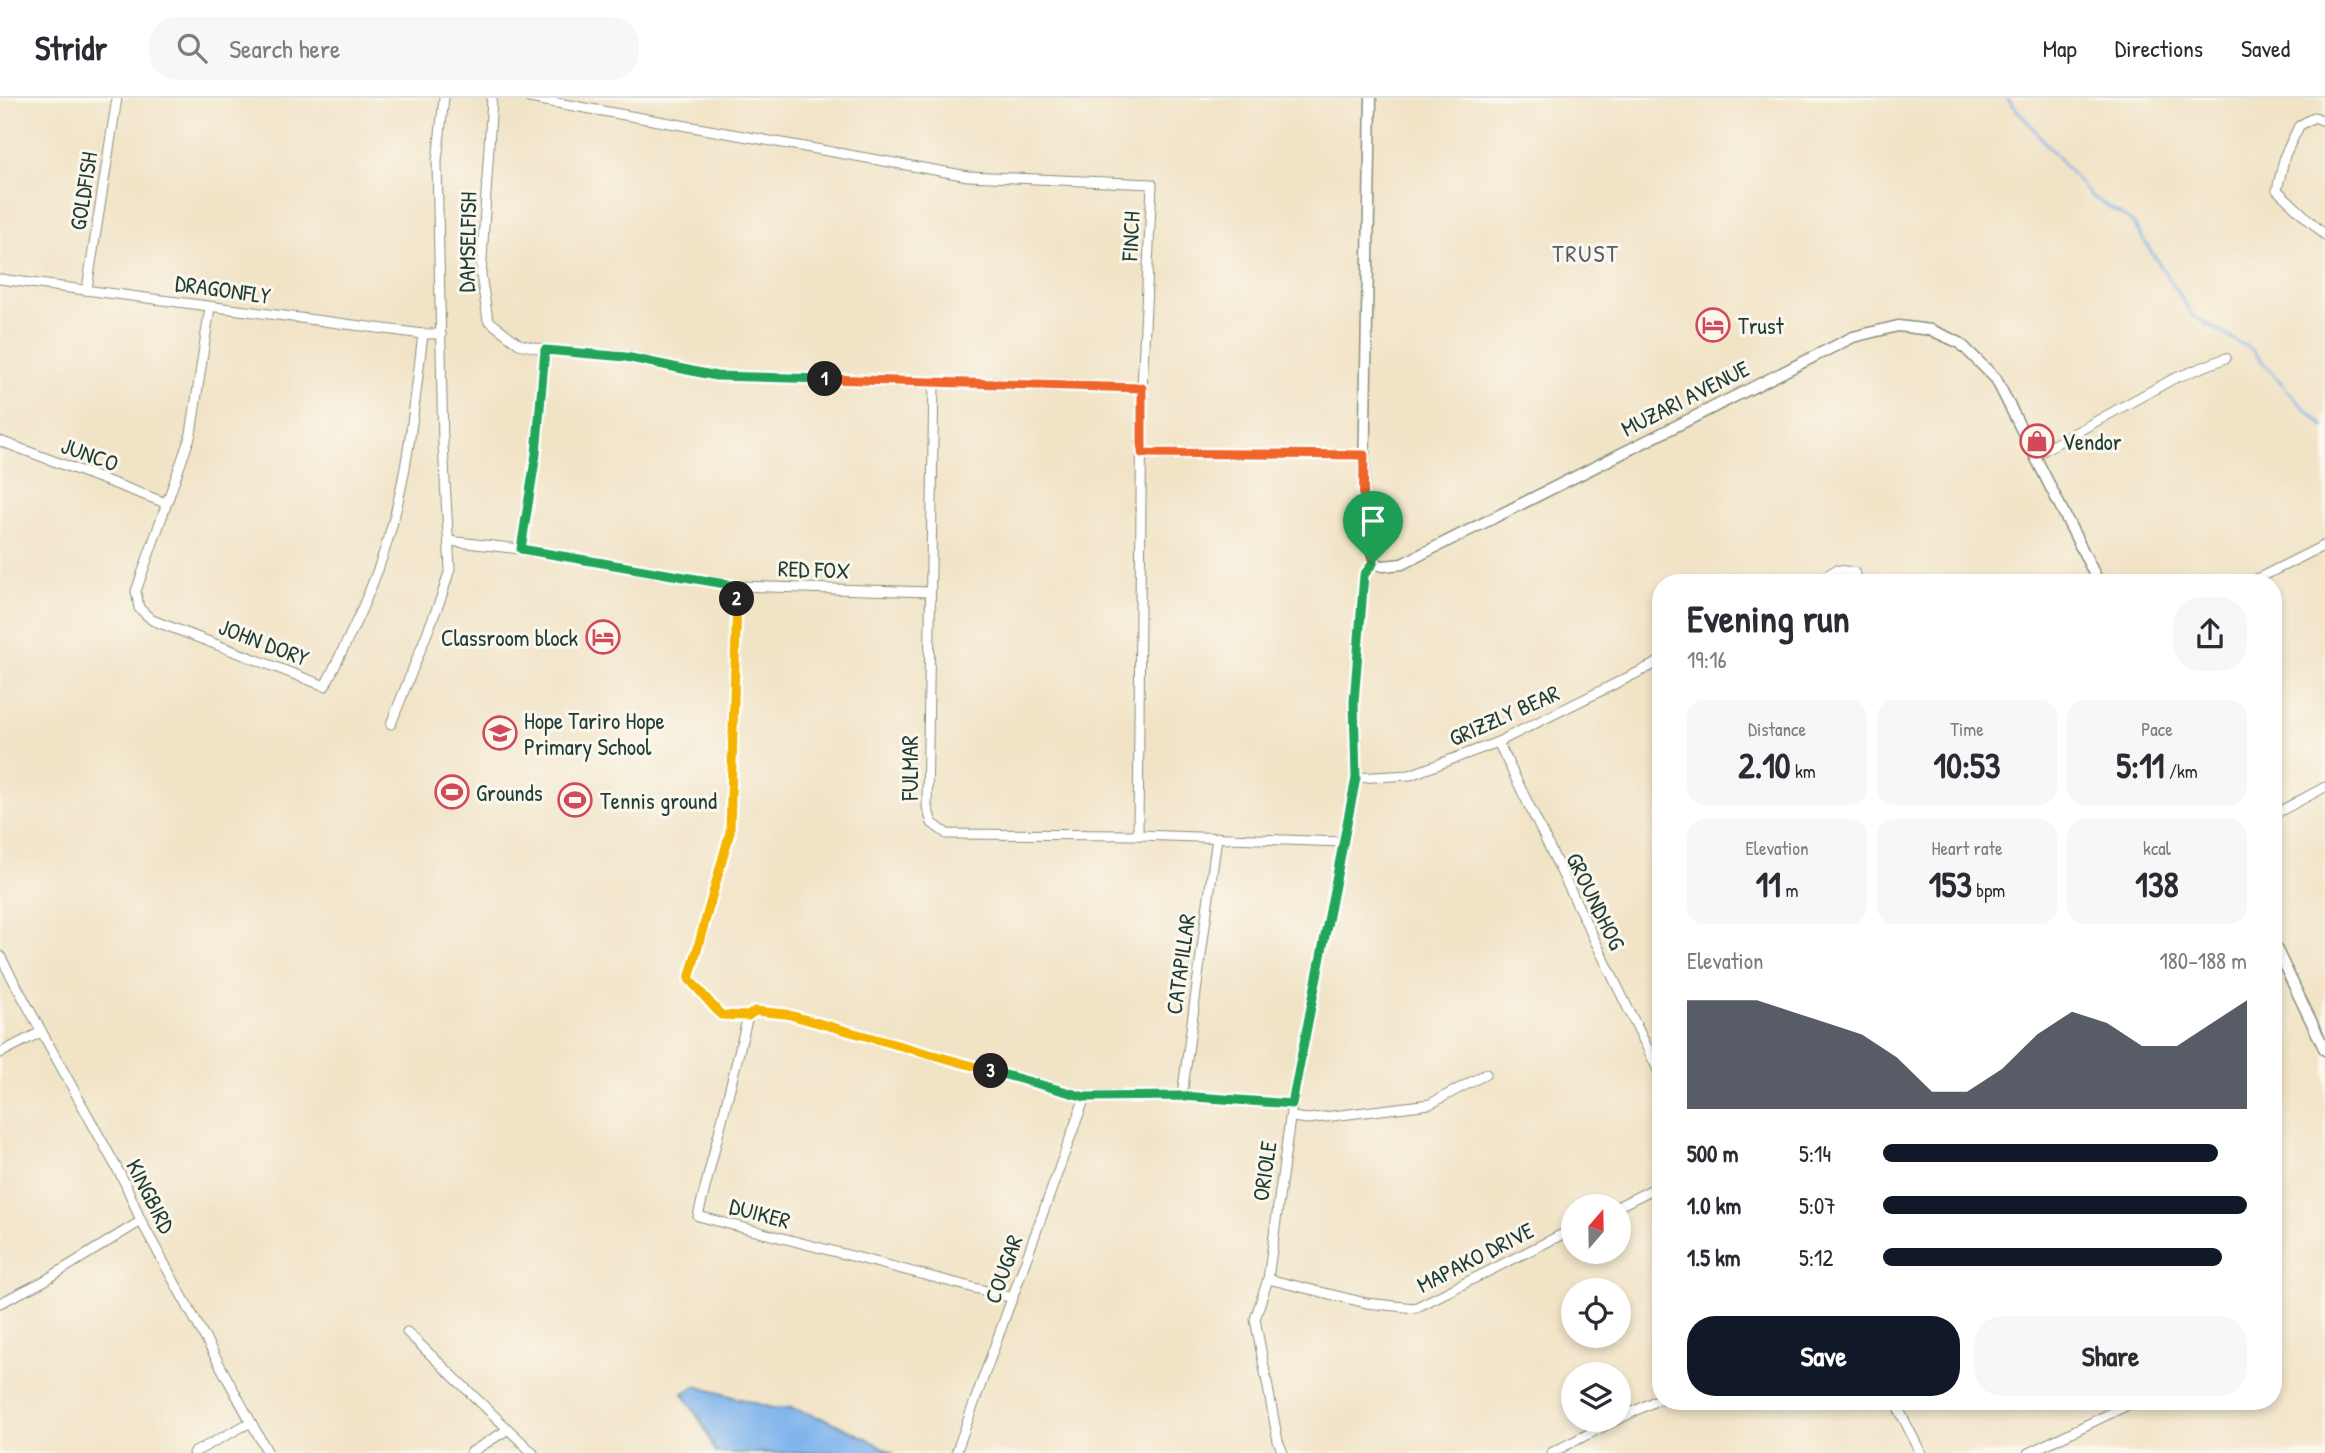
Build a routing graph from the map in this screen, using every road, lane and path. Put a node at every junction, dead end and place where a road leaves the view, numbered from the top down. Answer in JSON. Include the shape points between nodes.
{"nodes":[{"id":1,"x":117,"y":98,"type":"edge"},
{"id":2,"x":444,"y":98,"type":"edge"},
{"id":3,"x":492,"y":98,"type":"edge"},
{"id":4,"x":529,"y":98,"type":"edge"},
{"id":5,"x":1371,"y":98,"type":"edge"},
{"id":6,"x":2325,"y":121,"type":"edge"},
{"id":7,"x":2325,"y":235,"type":"edge"},
{"id":8,"x":0,"y":279,"type":"edge"},
{"id":9,"x":87,"y":289,"type":"junction"},
{"id":10,"x":210,"y":307,"type":"junction"},
{"id":11,"x":423,"y":334,"type":"junction"},
{"id":12,"x":441,"y":334,"type":"junction"},
{"id":13,"x":545,"y":350,"type":"junction"},
{"id":14,"x":2226,"y":358,"type":"dead end"},
{"id":15,"x":934,"y":382,"type":"junction"},
{"id":16,"x":1142,"y":388,"type":"junction"},
{"id":17,"x":0,"y":441,"type":"edge"},
{"id":18,"x":1142,"y":453,"type":"junction"},
{"id":19,"x":1364,"y":455,"type":"junction"},
{"id":20,"x":2035,"y":455,"type":"junction"},
{"id":21,"x":166,"y":503,"type":"junction"},
{"id":22,"x":449,"y":541,"type":"junction"},
{"id":23,"x":2325,"y":545,"type":"edge"},
{"id":24,"x":521,"y":549,"type":"junction"},
{"id":25,"x":1373,"y":563,"type":"junction"},
{"id":26,"x":1829,"y":574,"type":"edge"},
{"id":27,"x":1855,"y":574,"type":"edge"},
{"id":28,"x":2094,"y":574,"type":"edge"},
{"id":29,"x":2267,"y":574,"type":"edge"},
{"id":30,"x":737,"y":586,"type":"junction"},
{"id":31,"x":930,"y":592,"type":"junction"},
{"id":32,"x":1652,"y":665,"type":"edge"},
{"id":33,"x":391,"y":724,"type":"dead end"},
{"id":34,"x":1498,"y":742,"type":"junction"},
{"id":35,"x":1356,"y":778,"type":"junction"},
{"id":36,"x":2325,"y":787,"type":"edge"},
{"id":37,"x":2282,"y":810,"type":"edge"},
{"id":38,"x":1138,"y":835,"type":"junction"},
{"id":39,"x":1217,"y":837,"type":"junction"},
{"id":40,"x":1343,"y":842,"type":"junction"},
{"id":41,"x":0,"y":957,"type":"edge"},
{"id":42,"x":2282,"y":959,"type":"edge"},
{"id":43,"x":748,"y":1016,"type":"junction"},
{"id":44,"x":2321,"y":1031,"type":"edge"},
{"id":45,"x":41,"y":1032,"type":"junction"},
{"id":46,"x":2325,"y":1050,"type":"edge"},
{"id":47,"x":0,"y":1053,"type":"edge"},
{"id":48,"x":1652,"y":1058,"type":"edge"},
{"id":49,"x":1486,"y":1074,"type":"dead end"},
{"id":50,"x":1182,"y":1096,"type":"junction"},
{"id":51,"x":1085,"y":1097,"type":"junction"},
{"id":52,"x":1292,"y":1104,"type":"junction"},
{"id":53,"x":1291,"y":1117,"type":"junction"},
{"id":54,"x":1652,"y":1190,"type":"edge"},
{"id":55,"x":1631,"y":1200,"type":"edge"},
{"id":56,"x":141,"y":1221,"type":"junction"},
{"id":57,"x":1561,"y":1235,"type":"edge"},
{"id":58,"x":1268,"y":1279,"type":"junction"},
{"id":59,"x":1013,"y":1298,"type":"junction"},
{"id":60,"x":0,"y":1303,"type":"edge"},
{"id":61,"x":407,"y":1332,"type":"dead end"},
{"id":62,"x":1652,"y":1402,"type":"edge"},
{"id":63,"x":1899,"y":1410,"type":"edge"},
{"id":64,"x":2116,"y":1410,"type":"edge"},
{"id":65,"x":2111,"y":1412,"type":"joint"},
{"id":66,"x":1631,"y":1413,"type":"edge"},
{"id":67,"x":251,"y":1422,"type":"junction"},
{"id":68,"x":507,"y":1430,"type":"junction"},
{"id":69,"x":1592,"y":1432,"type":"edge"},
{"id":70,"x":192,"y":1453,"type":"edge"},
{"id":71,"x":268,"y":1453,"type":"edge"},
{"id":72,"x":470,"y":1453,"type":"edge"},
{"id":73,"x":533,"y":1453,"type":"edge"},
{"id":74,"x":956,"y":1453,"type":"edge"},
{"id":75,"x":1283,"y":1453,"type":"edge"},
{"id":76,"x":1551,"y":1453,"type":"edge"},
{"id":77,"x":1921,"y":1453,"type":"edge"},
{"id":78,"x":2028,"y":1453,"type":"edge"}],
"edges":[{"from":1,"to":9,"type":"street","name":"GOLDFISH"},
{"from":2,"to":12,"type":"street","via":[[437,161]]},
{"from":3,"to":13,"type":"street","name":"DAMSELFISH","via":[[481,275],[488,320],[519,344]]},
{"from":4,"to":16,"type":"street","name":"FINCH","via":[[968,176],[1152,184]]},
{"from":5,"to":19,"type":"street"},
{"from":6,"to":7,"type":"street","via":[[2314,117],[2300,126],[2285,155],[2277,190]]},
{"from":8,"to":9,"type":"street","name":"DRAGONFLY"},
{"from":9,"to":10,"type":"street","name":"DRAGONFLY"},
{"from":10,"to":11,"type":"street","name":"DRAGONFLY"},
{"from":10,"to":21,"type":"street","name":"JOHN DORY","via":[[191,434]]},
{"from":11,"to":12,"type":"street","name":"DRAGONFLY"},
{"from":11,"to":21,"type":"street","name":"JOHN DORY","via":[[410,439],[391,529],[361,615],[325,686],[152,620],[139,608],[136,591]]},
{"from":12,"to":22,"type":"street"},
{"from":13,"to":15,"type":"street","name":"DAMSELFISH","via":[[626,357],[716,376]]},
{"from":13,"to":24,"type":"street","via":[[536,454]]},
{"from":14,"to":20,"type":"street","via":[[2173,379]]},
{"from":15,"to":16,"type":"street","name":"DAMSELFISH"},
{"from":15,"to":31,"type":"street","name":"FULMAR"},
{"from":16,"to":18,"type":"street","name":"FINCH"},
{"from":17,"to":21,"type":"street","name":"JUNCO"},
{"from":18,"to":19,"type":"street"},
{"from":18,"to":38,"type":"street","name":"FINCH"},
{"from":19,"to":25,"type":"street","via":[[1363,532]]},
{"from":20,"to":25,"type":"street","name":"MUZARI AVENUE","via":[[1996,379],[1959,343],[1931,330],[1898,326],[1853,337],[1402,564]]},
{"from":20,"to":28,"type":"street","name":"MUZARI AVENUE"},
{"from":22,"to":24,"type":"street","name":"RED FOX"},
{"from":22,"to":33,"type":"street","via":[[447,579]]},
{"from":23,"to":29,"type":"street"},
{"from":24,"to":30,"type":"street","name":"RED FOX"},
{"from":25,"to":35,"type":"street","name":"ORIOLE","via":[[1364,575],[1354,702]]},
{"from":26,"to":27,"type":"street","via":[[1836,570]]},
{"from":30,"to":31,"type":"street","name":"RED FOX"},
{"from":30,"to":43,"type":"street","via":[[730,832],[689,979],[721,1015]]},
{"from":31,"to":38,"type":"street","name":"FULMAR","via":[[927,807],[932,823],[947,834]]},
{"from":32,"to":34,"type":"street","name":"GRIZZLY BEAR"},
{"from":34,"to":35,"type":"street","name":"GRIZZLY BEAR","via":[[1410,775]]},
{"from":34,"to":48,"type":"street","name":"GROUNDHOG"},
{"from":35,"to":40,"type":"street","name":"ORIOLE"},
{"from":36,"to":37,"type":"street"},
{"from":38,"to":39,"type":"street","name":"FULMAR"},
{"from":39,"to":40,"type":"street","name":"FULMAR"},
{"from":39,"to":50,"type":"street","name":"CATAPILLAR"},
{"from":40,"to":52,"type":"street","name":"ORIOLE"},
{"from":41,"to":45,"type":"street","name":"KINGBIRD"},
{"from":42,"to":44,"type":"street"},
{"from":43,"to":51,"type":"street","via":[[755,1011],[786,1014]]},
{"from":43,"to":59,"type":"street","name":"DUIKER","via":[[698,1216]]},
{"from":44,"to":46,"type":"street"},
{"from":45,"to":47,"type":"street"},
{"from":45,"to":56,"type":"street","name":"KINGBIRD","via":[[125,1183]]},
{"from":49,"to":53,"type":"street","via":[[1430,1104],[1308,1119]]},
{"from":50,"to":51,"type":"street"},
{"from":50,"to":52,"type":"street"},
{"from":51,"to":59,"type":"street","name":"COUGAR"},
{"from":52,"to":53,"type":"street","name":"ORIOLE"},
{"from":53,"to":58,"type":"street","name":"ORIOLE"},
{"from":54,"to":55,"type":"street"},
{"from":56,"to":60,"type":"street"},
{"from":56,"to":67,"type":"street","name":"KINGBIRD"},
{"from":57,"to":58,"type":"street","name":"MAPAKO DRIVE","via":[[1415,1308],[1366,1303]]},
{"from":58,"to":75,"type":"street","name":"ORIOLE","via":[[1255,1319]]},
{"from":59,"to":74,"type":"street","name":"COUGAR"},
{"from":61,"to":68,"type":"street"},
{"from":62,"to":66,"type":"street"},
{"from":63,"to":77,"type":"street"},
{"from":64,"to":65,"type":"street"},
{"from":65,"to":78,"type":"street"},
{"from":67,"to":70,"type":"street"},
{"from":67,"to":71,"type":"street","name":"KINGBIRD"},
{"from":68,"to":72,"type":"street"},
{"from":68,"to":73,"type":"street"},
{"from":69,"to":76,"type":"street"}]}
